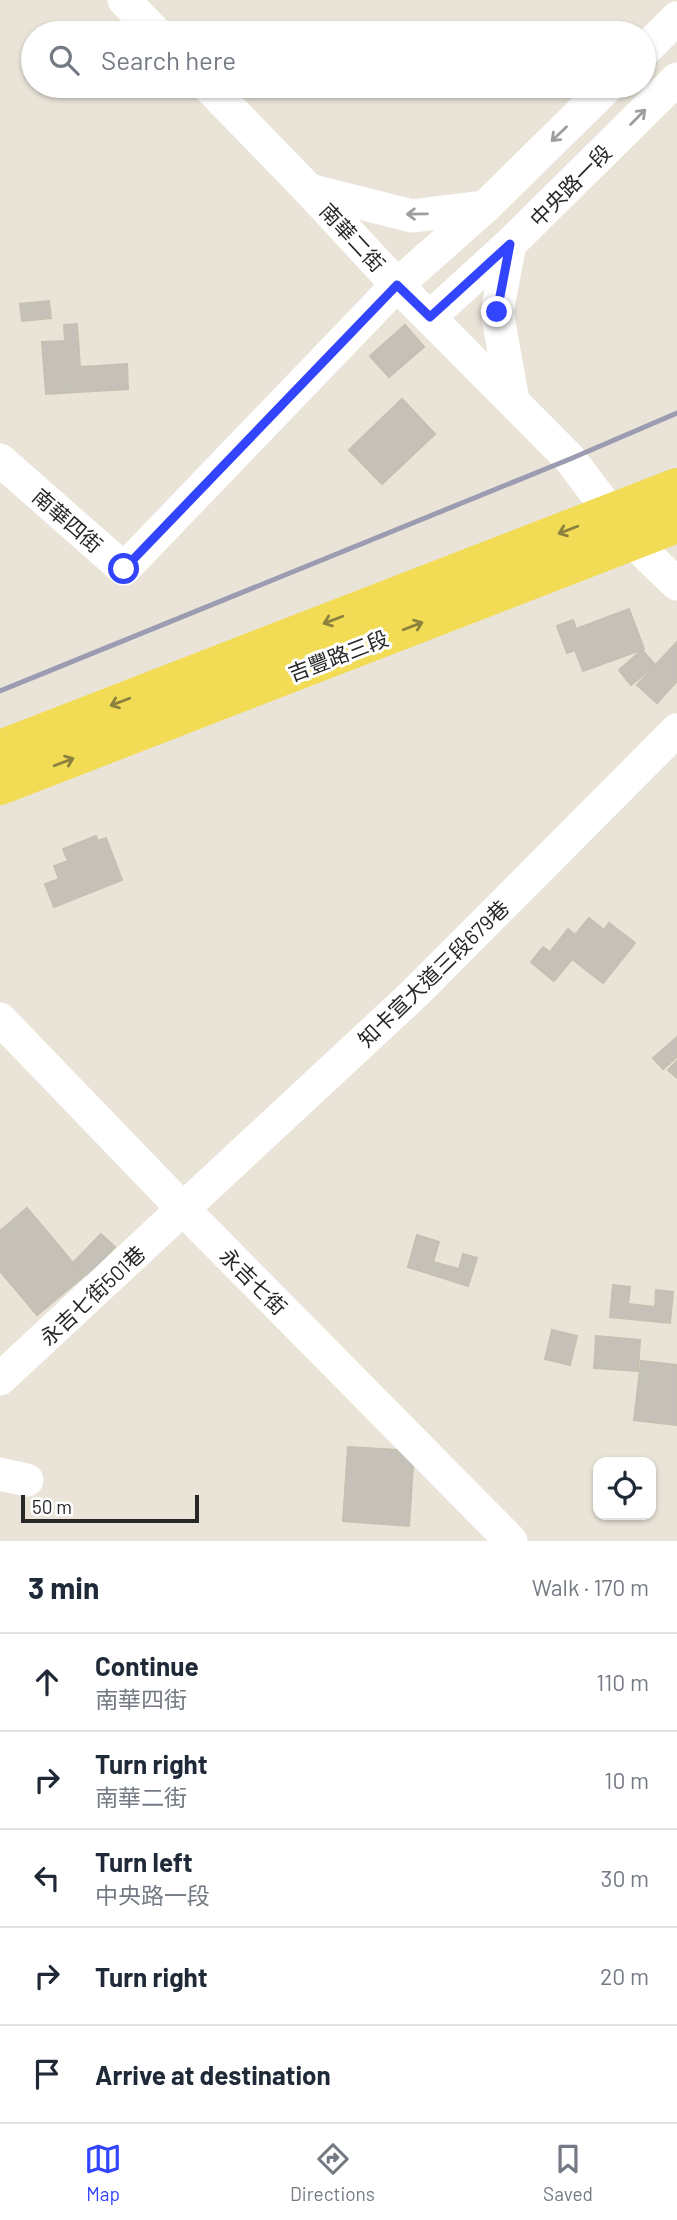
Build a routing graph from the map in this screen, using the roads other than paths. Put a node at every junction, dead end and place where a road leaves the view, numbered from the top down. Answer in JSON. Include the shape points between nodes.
{"nodes":[{"id":1,"x":124,"y":0,"type":"edge"},
{"id":2,"x":677,"y":18,"type":"edge"},
{"id":3,"x":144,"y":21,"type":"edge"},
{"id":4,"x":656,"y":39,"type":"edge"},
{"id":5,"x":677,"y":79,"type":"edge"},
{"id":6,"x":220,"y":98,"type":"edge"},
{"id":7,"x":596,"y":98,"type":"edge"},
{"id":8,"x":309,"y":190,"type":"junction"},
{"id":9,"x":485,"y":206,"type":"junction"},
{"id":10,"x":510,"y":244,"type":"junction"},
{"id":11,"x":397,"y":285,"type":"junction"},
{"id":12,"x":430,"y":317,"type":"junction"},
{"id":13,"x":513,"y":401,"type":"junction"},
{"id":14,"x":0,"y":460,"type":"edge"},
{"id":15,"x":677,"y":487,"type":"edge"},
{"id":16,"x":677,"y":524,"type":"edge"},
{"id":17,"x":622,"y":527,"type":"junction"},
{"id":18,"x":677,"y":584,"type":"edge"},
{"id":19,"x":677,"y":730,"type":"edge"},
{"id":20,"x":0,"y":749,"type":"edge"},
{"id":21,"x":0,"y":786,"type":"edge"},
{"id":22,"x":0,"y":1019,"type":"edge"},
{"id":23,"x":184,"y":1210,"type":"junction"},
{"id":24,"x":0,"y":1379,"type":"edge"},
{"id":25,"x":511,"y":1541,"type":"edge"}],
"edges":[{"from":1,"to":3,"type":"street"},
{"from":2,"to":4,"type":"street"},
{"from":10,"to":5,"type":"street","name":"中央路一段","one_way":true},
{"from":6,"to":8,"type":"street","name":"南華二街"},
{"from":7,"to":9,"type":"street","name":"中央路一段","one_way":true},
{"from":9,"to":8,"type":"street","one_way":true,"via":[[412,216]]},
{"from":8,"to":11,"type":"street","name":"南華二街"},
{"from":9,"to":11,"type":"street","name":"中央路一段"},
{"from":10,"to":12,"type":"street","name":"中央路一段"},
{"from":10,"to":13,"type":"street","via":[[497,312]]},
{"from":11,"to":12,"type":"street","name":"南華二街"},
{"from":11,"to":14,"type":"street","name":"南華四街","via":[[124,569]]},
{"from":12,"to":13,"type":"street","name":"南華二街"},
{"from":13,"to":17,"type":"street","name":"南華二街","via":[[570,458]]},
{"from":15,"to":17,"type":"main road","name":"吉豐路三段"},
{"from":16,"to":17,"type":"main road","name":"吉豐路三段"},
{"from":17,"to":18,"type":"street","name":"南華二街"},
{"from":17,"to":20,"type":"main road","name":"吉豐路三段","one_way":true},
{"from":21,"to":17,"type":"main road","name":"吉豐路三段","one_way":true},
{"from":19,"to":23,"type":"street","name":"知卡宣大道三段679巷","via":[[415,993]]},
{"from":22,"to":23,"type":"street","name":"永吉七街"},
{"from":23,"to":24,"type":"street","name":"永吉七街501巷"},
{"from":23,"to":25,"type":"street","name":"永吉七街"}]}
